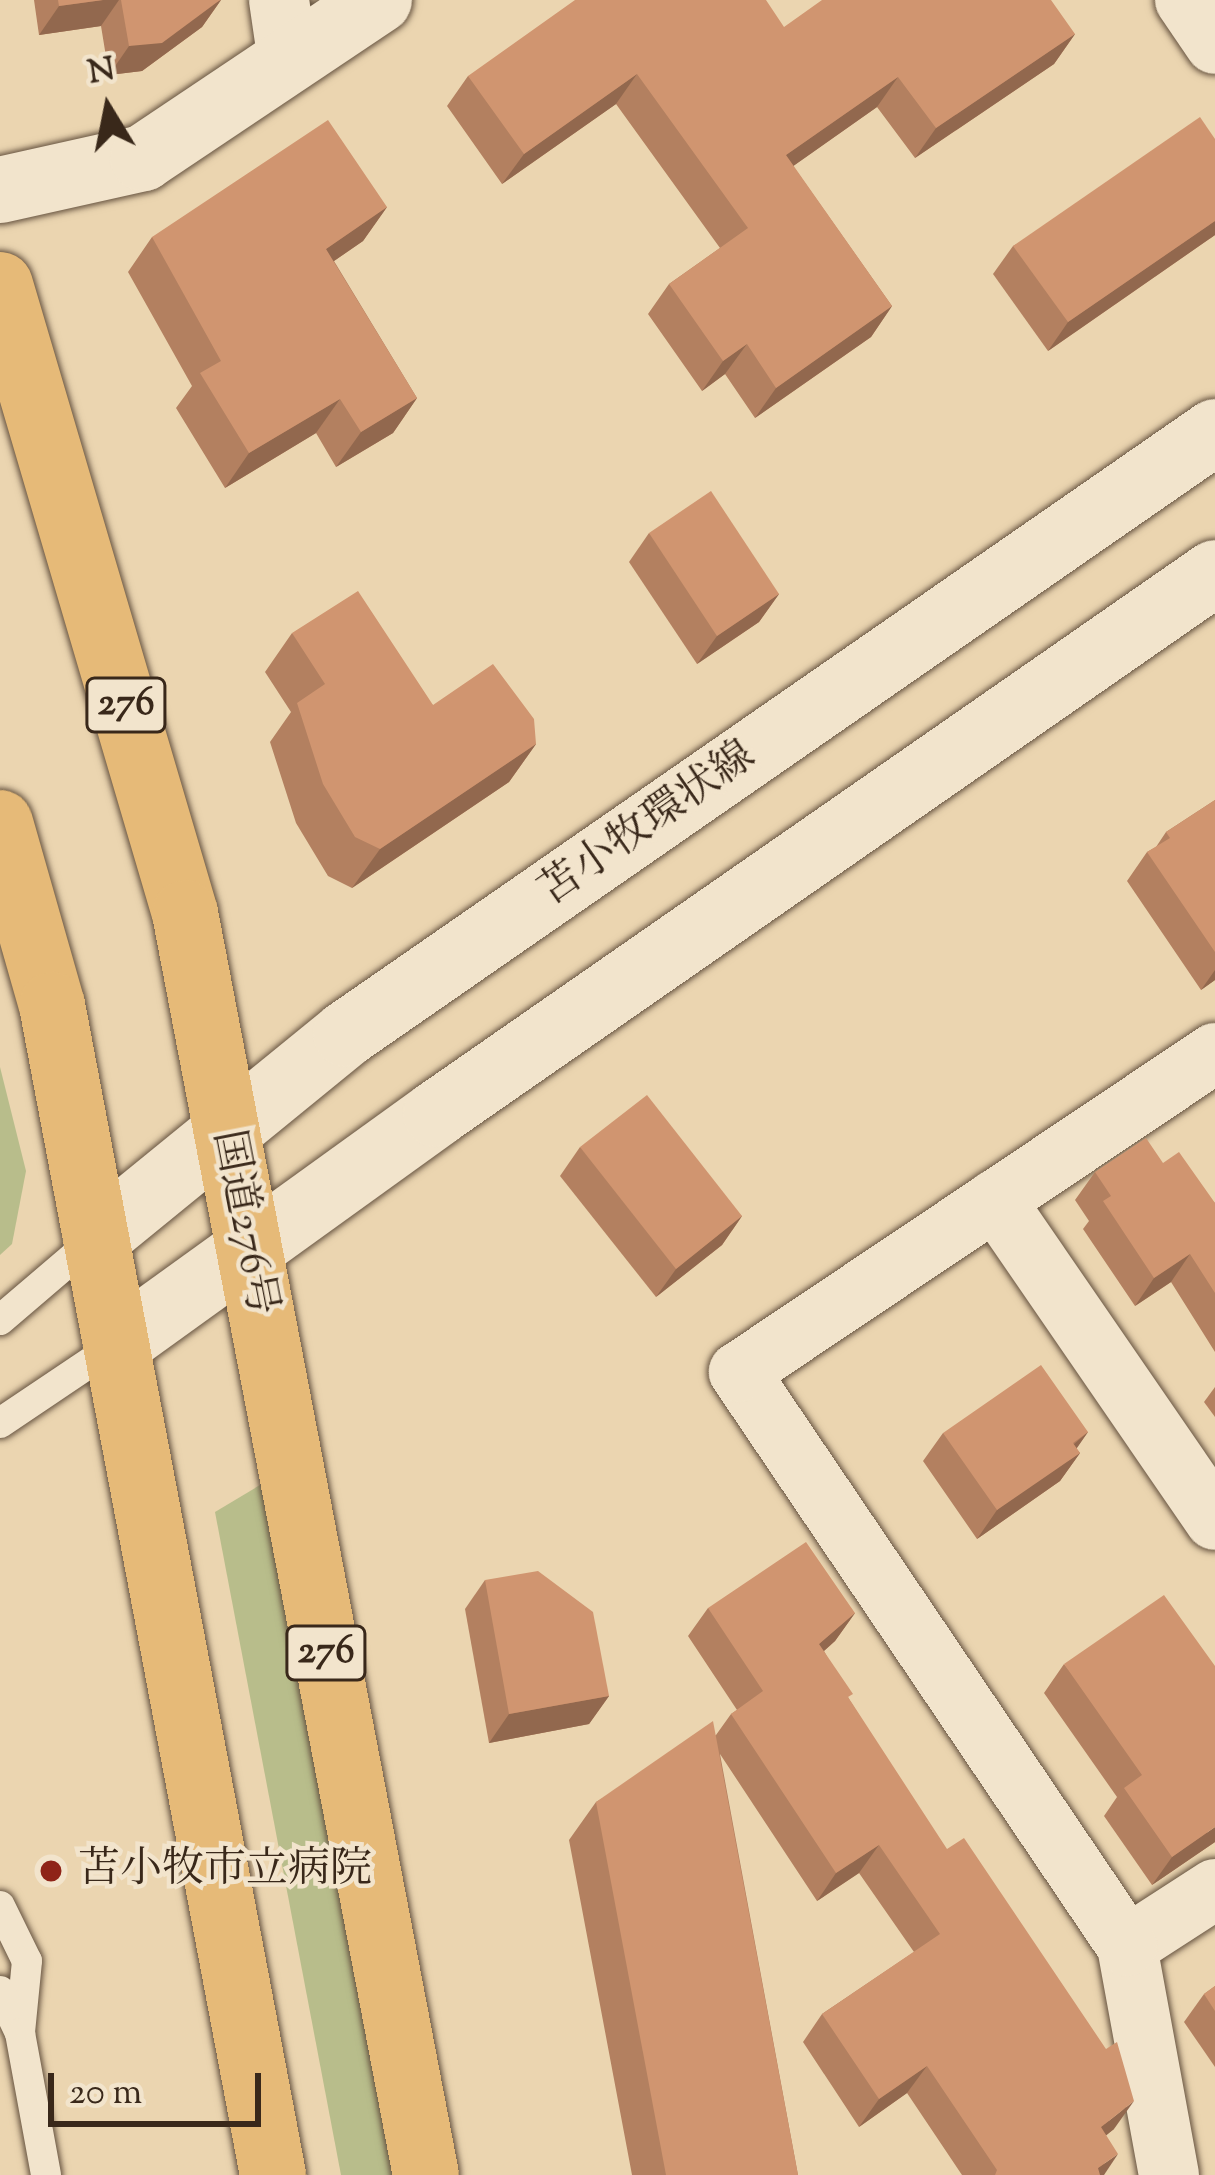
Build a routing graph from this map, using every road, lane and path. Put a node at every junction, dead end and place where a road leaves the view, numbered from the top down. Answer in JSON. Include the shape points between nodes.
{"nodes":[{"id":1,"x":379,"y":0,"type":"edge"},
{"id":2,"x":1185,"y":0,"type":"edge"},
{"id":3,"x":283,"y":31,"type":"edge"},
{"id":4,"x":1215,"y":44,"type":"edge"},
{"id":5,"x":0,"y":190,"type":"edge"},
{"id":6,"x":0,"y":285,"type":"edge"},
{"id":7,"x":1215,"y":432,"type":"edge"},
{"id":8,"x":1215,"y":573,"type":"edge"},
{"id":9,"x":0,"y":823,"type":"edge"},
{"id":10,"x":1215,"y":1053,"type":"edge"},
{"id":11,"x":226,"y":1132,"type":"junction"},
{"id":12,"x":995,"y":1200,"type":"junction"},
{"id":13,"x":96,"y":1238,"type":"junction"},
{"id":14,"x":247,"y":1249,"type":"junction"},
{"id":15,"x":0,"y":1320,"type":"edge"},
{"id":16,"x":116,"y":1345,"type":"junction"},
{"id":17,"x":0,"y":1424,"type":"edge"},
{"id":18,"x":1215,"y":1520,"type":"edge"},
{"id":19,"x":1215,"y":1888,"type":"edge"},
{"id":20,"x":0,"y":1906,"type":"edge"},
{"id":21,"x":1127,"y":1946,"type":"junction"},
{"id":22,"x":0,"y":1991,"type":"edge"},
{"id":23,"x":20,"y":2033,"type":"junction"},
{"id":24,"x":46,"y":2175,"type":"edge"},
{"id":25,"x":273,"y":2175,"type":"edge"},
{"id":26,"x":426,"y":2175,"type":"edge"},
{"id":27,"x":1169,"y":2175,"type":"edge"}],
"edges":[{"from":1,"to":3,"type":"main road"},
{"from":2,"to":4,"type":"street"},
{"from":3,"to":5,"type":"main road","via":[[143,158]]},
{"from":6,"to":11,"type":"highway","name":"国道276号","number":"276","via":[[170,854]]},
{"from":7,"to":11,"type":"main road","name":"苫小牧環状線","via":[[346,1034]]},
{"from":8,"to":14,"type":"main road"},
{"from":9,"to":13,"type":"highway","via":[[52,1005]]},
{"from":10,"to":12,"type":"street"},
{"from":11,"to":13,"type":"main road","name":"苫小牧環状線"},
{"from":11,"to":14,"type":"highway","name":"国道276号","number":"276"},
{"from":12,"to":18,"type":"street"},
{"from":12,"to":21,"type":"street","via":[[739,1372]]},
{"from":13,"to":15,"type":"lane"},
{"from":13,"to":16,"type":"highway"},
{"from":14,"to":16,"type":"main road"},
{"from":14,"to":26,"type":"highway","name":"国道276号","number":"276"},
{"from":16,"to":17,"type":"lane"},
{"from":16,"to":25,"type":"highway"},
{"from":19,"to":21,"type":"street"},
{"from":20,"to":23,"type":"lane","via":[[27,1960]]},
{"from":21,"to":27,"type":"street"},
{"from":22,"to":23,"type":"lane"},
{"from":23,"to":24,"type":"lane"}]}
